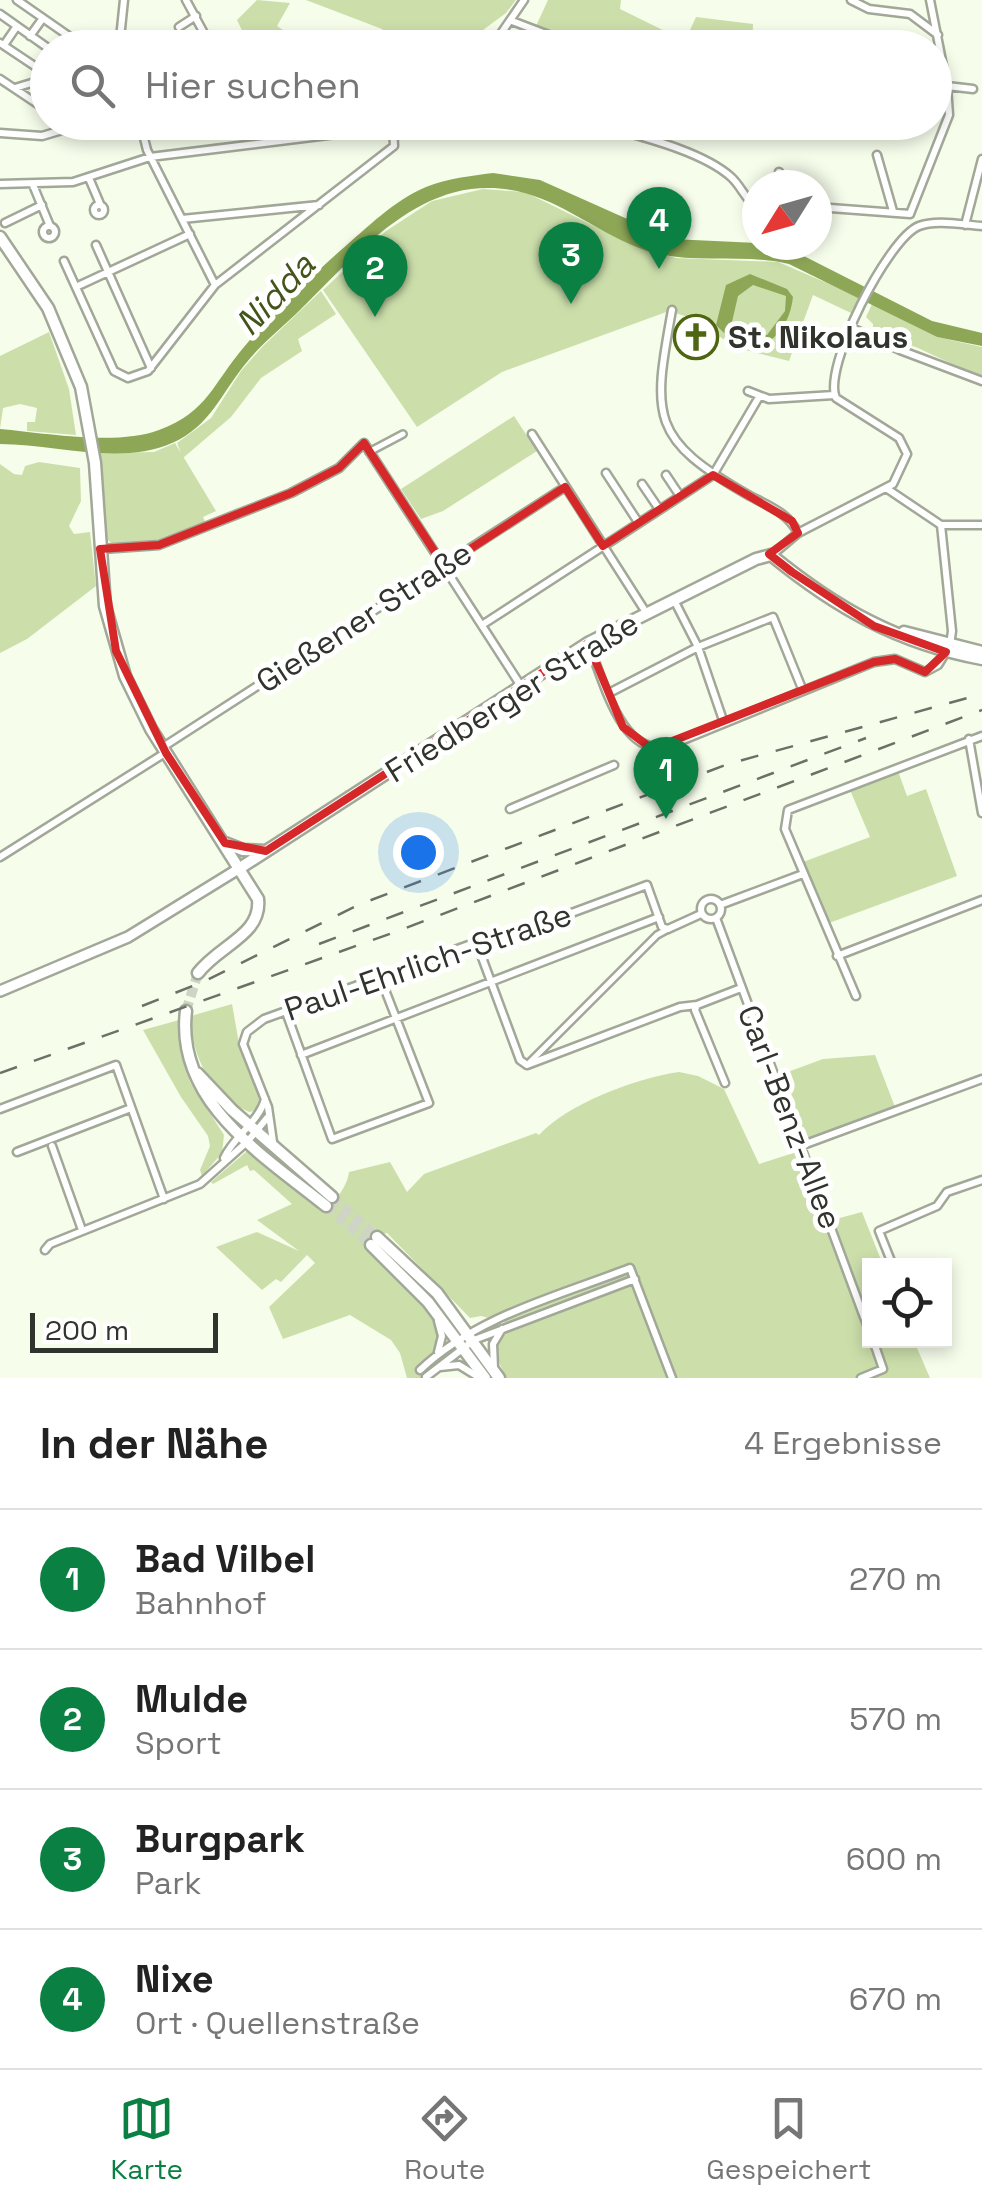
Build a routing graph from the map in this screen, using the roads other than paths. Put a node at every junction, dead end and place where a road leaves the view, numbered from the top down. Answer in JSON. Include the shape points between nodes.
{"nodes":[{"id":1,"x":17,"y":0,"type":"edge"},
{"id":2,"x":124,"y":0,"type":"edge"},
{"id":3,"x":186,"y":0,"type":"edge"},
{"id":4,"x":524,"y":0,"type":"edge"},
{"id":5,"x":851,"y":0,"type":"edge"},
{"id":6,"x":930,"y":0,"type":"edge"},
{"id":7,"x":0,"y":14,"type":"edge"},
{"id":8,"x":196,"y":16,"type":"junction"},
{"id":9,"x":43,"y":18,"type":"junction"},
{"id":10,"x":512,"y":20,"type":"junction"},
{"id":11,"x":17,"y":26,"type":"junction"},
{"id":12,"x":180,"y":27,"type":"dead end"},
{"id":13,"x":34,"y":30,"type":"edge"},
{"id":14,"x":60,"y":30,"type":"edge"},
{"id":15,"x":121,"y":30,"type":"edge"},
{"id":16,"x":203,"y":30,"type":"edge"},
{"id":17,"x":504,"y":30,"type":"edge"},
{"id":18,"x":537,"y":30,"type":"edge"},
{"id":19,"x":931,"y":30,"type":"edge"},
{"id":20,"x":938,"y":30,"type":"edge"},
{"id":21,"x":30,"y":36,"type":"edge"},
{"id":22,"x":2,"y":44,"type":"edge"},
{"id":23,"x":30,"y":64,"type":"edge"},
{"id":24,"x":0,"y":79,"type":"edge"},
{"id":25,"x":30,"y":83,"type":"edge"},
{"id":26,"x":952,"y":87,"type":"edge"},
{"id":27,"x":14,"y":88,"type":"junction"},
{"id":28,"x":973,"y":89,"type":"dead end"},
{"id":29,"x":30,"y":99,"type":"edge"},
{"id":30,"x":0,"y":133,"type":"edge"},
{"id":31,"x":30,"y":135,"type":"edge"},
{"id":32,"x":145,"y":140,"type":"edge"},
{"id":33,"x":288,"y":140,"type":"edge"},
{"id":34,"x":394,"y":140,"type":"edge"},
{"id":35,"x":644,"y":140,"type":"edge"},
{"id":36,"x":939,"y":140,"type":"edge"},
{"id":37,"x":878,"y":155,"type":"dead end"},
{"id":38,"x":150,"y":157,"type":"junction"},
{"id":39,"x":982,"y":158,"type":"edge"},
{"id":40,"x":90,"y":178,"type":"junction"},
{"id":41,"x":33,"y":184,"type":"junction"},
{"id":42,"x":3,"y":185,"type":"edge"},
{"id":43,"x":742,"y":192,"type":"edge"},
{"id":44,"x":100,"y":204,"type":"dead end"},
{"id":45,"x":42,"y":205,"type":"junction"},
{"id":46,"x":320,"y":205,"type":"junction"},
{"id":47,"x":832,"y":209,"type":"edge"},
{"id":48,"x":893,"y":211,"type":"junction"},
{"id":49,"x":910,"y":214,"type":"junction"},
{"id":50,"x":182,"y":219,"type":"junction"},
{"id":51,"x":5,"y":223,"type":"dead end"},
{"id":52,"x":967,"y":225,"type":"junction"},
{"id":53,"x":50,"y":226,"type":"dead end"},
{"id":54,"x":982,"y":226,"type":"edge"},
{"id":55,"x":915,"y":228,"type":"junction"},
{"id":56,"x":190,"y":234,"type":"junction"},
{"id":57,"x":0,"y":237,"type":"edge"},
{"id":58,"x":96,"y":245,"type":"dead end"},
{"id":59,"x":64,"y":261,"type":"dead end"},
{"id":60,"x":109,"y":271,"type":"junction"},
{"id":61,"x":215,"y":285,"type":"junction"},
{"id":62,"x":77,"y":286,"type":"junction"},
{"id":63,"x":672,"y":310,"type":"dead end"},
{"id":64,"x":852,"y":328,"type":"junction"},
{"id":65,"x":151,"y":368,"type":"junction"},
{"id":66,"x":982,"y":381,"type":"edge"},
{"id":67,"x":748,"y":391,"type":"dead end"},
{"id":68,"x":834,"y":395,"type":"junction"},
{"id":69,"x":759,"y":397,"type":"junction"},
{"id":70,"x":403,"y":434,"type":"dead end"},
{"id":71,"x":532,"y":434,"type":"dead end"},
{"id":72,"x":370,"y":452,"type":"junction"},
{"id":73,"x":606,"y":473,"type":"dead end"},
{"id":74,"x":666,"y":475,"type":"dead end"},
{"id":75,"x":713,"y":475,"type":"junction"},
{"id":76,"x":642,"y":484,"type":"dead end"},
{"id":77,"x":565,"y":487,"type":"junction"},
{"id":78,"x":886,"y":488,"type":"junction"},
{"id":79,"x":680,"y":496,"type":"junction"},
{"id":80,"x":659,"y":509,"type":"junction"},
{"id":81,"x":638,"y":522,"type":"junction"},
{"id":82,"x":941,"y":524,"type":"junction"},
{"id":83,"x":982,"y":526,"type":"edge"},
{"id":84,"x":798,"y":533,"type":"junction"},
{"id":85,"x":602,"y":546,"type":"junction"},
{"id":86,"x":100,"y":549,"type":"junction"},
{"id":87,"x":772,"y":555,"type":"junction"},
{"id":88,"x":444,"y":566,"type":"junction"},
{"id":89,"x":674,"y":600,"type":"junction"},
{"id":90,"x":647,"y":614,"type":"junction"},
{"id":91,"x":482,"y":625,"type":"junction"},
{"id":92,"x":588,"y":643,"type":"junction"},
{"id":93,"x":698,"y":647,"type":"junction"},
{"id":94,"x":948,"y":648,"type":"junction"},
{"id":95,"x":981,"y":651,"type":"edge"},
{"id":96,"x":522,"y":686,"type":"junction"},
{"id":97,"x":803,"y":691,"type":"junction"},
{"id":98,"x":610,"y":693,"type":"junction"},
{"id":99,"x":724,"y":723,"type":"junction"},
{"id":100,"x":982,"y":736,"type":"edge"},
{"id":101,"x":970,"y":739,"type":"junction"},
{"id":102,"x":164,"y":750,"type":"junction"},
{"id":103,"x":614,"y":765,"type":"dead end"},
{"id":104,"x":510,"y":808,"type":"dead end"},
{"id":105,"x":982,"y":813,"type":"edge"},
{"id":106,"x":225,"y":843,"type":"junction"},
{"id":107,"x":266,"y":851,"type":"junction"},
{"id":108,"x":0,"y":857,"type":"edge"},
{"id":109,"x":240,"y":868,"type":"junction"},
{"id":110,"x":803,"y":874,"type":"junction"},
{"id":111,"x":982,"y":900,"type":"edge"},
{"id":112,"x":720,"y":905,"type":"junction"},
{"id":113,"x":702,"y":914,"type":"junction"},
{"id":114,"x":659,"y":917,"type":"junction"},
{"id":115,"x":716,"y":918,"type":"junction"},
{"id":116,"x":668,"y":929,"type":"junction"},
{"id":117,"x":478,"y":944,"type":"junction"},
{"id":118,"x":837,"y":956,"type":"junction"},
{"id":119,"x":198,"y":974,"type":"tunnel mouth"},
{"id":120,"x":380,"y":978,"type":"junction"},
{"id":121,"x":491,"y":984,"type":"junction"},
{"id":122,"x":741,"y":988,"type":"junction"},
{"id":123,"x":0,"y":991,"type":"edge"},
{"id":124,"x":856,"y":996,"type":"dead end"},
{"id":125,"x":696,"y":1007,"type":"junction"},
{"id":126,"x":186,"y":1010,"type":"tunnel mouth"},
{"id":127,"x":286,"y":1012,"type":"junction"},
{"id":128,"x":396,"y":1020,"type":"junction"},
{"id":129,"x":300,"y":1055,"type":"junction"},
{"id":130,"x":192,"y":1065,"type":"junction"},
{"id":131,"x":527,"y":1065,"type":"junction"},
{"id":132,"x":982,"y":1079,"type":"edge"},
{"id":133,"x":725,"y":1083,"type":"dead end"},
{"id":134,"x":265,"y":1098,"type":"junction"},
{"id":135,"x":131,"y":1108,"type":"junction"},
{"id":136,"x":0,"y":1109,"type":"edge"},
{"id":137,"x":268,"y":1116,"type":"junction"},
{"id":138,"x":224,"y":1118,"type":"junction"},
{"id":139,"x":248,"y":1133,"type":"junction"},
{"id":140,"x":52,"y":1146,"type":"dead end"},
{"id":141,"x":803,"y":1146,"type":"junction"},
{"id":142,"x":228,"y":1150,"type":"junction"},
{"id":143,"x":17,"y":1152,"type":"dead end"},
{"id":144,"x":278,"y":1152,"type":"junction"},
{"id":145,"x":222,"y":1162,"type":"junction"},
{"id":146,"x":982,"y":1180,"type":"edge"},
{"id":147,"x":164,"y":1199,"type":"junction"},
{"id":148,"x":82,"y":1230,"type":"junction"},
{"id":149,"x":45,"y":1250,"type":"dead end"},
{"id":150,"x":891,"y":1258,"type":"edge"},
{"id":151,"x":635,"y":1279,"type":"junction"},
{"id":152,"x":428,"y":1302,"type":"junction"},
{"id":153,"x":862,"y":1310,"type":"edge"},
{"id":154,"x":502,"y":1328,"type":"junction"},
{"id":155,"x":466,"y":1339,"type":"junction"},
{"id":156,"x":875,"y":1348,"type":"edge"},
{"id":157,"x":438,"y":1353,"type":"junction"},
{"id":158,"x":435,"y":1369,"type":"junction"},
{"id":159,"x":420,"y":1370,"type":"dead end"},
{"id":160,"x":497,"y":1374,"type":"edge"},
{"id":161,"x":426,"y":1377,"type":"edge"},
{"id":162,"x":482,"y":1378,"type":"edge"},
{"id":163,"x":672,"y":1378,"type":"edge"},
{"id":164,"x":860,"y":1378,"type":"edge"}],
"edges":[{"from":1,"to":9,"type":"street"},
{"from":2,"to":15,"type":"street"},
{"from":3,"to":8,"type":"street"},
{"from":4,"to":10,"type":"street"},
{"from":5,"to":19,"type":"street","via":[[910,14]]},
{"from":6,"to":20,"type":"street"},
{"from":7,"to":11,"type":"street"},
{"from":8,"to":12,"type":"street"},
{"from":8,"to":16,"type":"street"},
{"from":9,"to":13,"type":"street"},
{"from":9,"to":14,"type":"street"},
{"from":10,"to":17,"type":"street"},
{"from":10,"to":18,"type":"street"},
{"from":11,"to":21,"type":"street"},
{"from":11,"to":22,"type":"street"},
{"from":22,"to":23,"type":"street"},
{"from":24,"to":27,"type":"street"},
{"from":25,"to":27,"type":"street"},
{"from":26,"to":28,"type":"street"},
{"from":27,"to":29,"type":"street"},
{"from":30,"to":31,"type":"street"},
{"from":32,"to":38,"type":"street"},
{"from":33,"to":38,"type":"street"},
{"from":34,"to":46,"type":"street"},
{"from":35,"to":43,"type":"street","via":[[708,164]]},
{"from":36,"to":49,"type":"street"},
{"from":37,"to":48,"type":"street"},
{"from":38,"to":40,"type":"street"},
{"from":38,"to":50,"type":"street"},
{"from":39,"to":52,"type":"street"},
{"from":40,"to":41,"type":"street"},
{"from":40,"to":44,"type":"street"},
{"from":41,"to":42,"type":"street"},
{"from":41,"to":45,"type":"street"},
{"from":45,"to":51,"type":"street"},
{"from":45,"to":53,"type":"street"},
{"from":46,"to":50,"type":"street"},
{"from":46,"to":61,"type":"street"},
{"from":47,"to":48,"type":"street"},
{"from":48,"to":49,"type":"street"},
{"from":49,"to":55,"type":"street"},
{"from":50,"to":56,"type":"street"},
{"from":52,"to":54,"type":"street"},
{"from":52,"to":55,"type":"street"},
{"from":55,"to":64,"type":"street","via":[[892,252]]},
{"from":56,"to":60,"type":"street"},
{"from":56,"to":61,"type":"street"},
{"from":57,"to":86,"type":"main road","via":[[34,283],[76,373],[96,469]]},
{"from":58,"to":60,"type":"street"},
{"from":59,"to":62,"type":"street"},
{"from":60,"to":62,"type":"street"},
{"from":60,"to":65,"type":"street"},
{"from":61,"to":65,"type":"street"},
{"from":62,"to":65,"type":"street","via":[[114,372],[132,378]]},
{"from":63,"to":75,"type":"street","via":[[660,386],[666,422],[680,449]]},
{"from":64,"to":66,"type":"street"},
{"from":64,"to":68,"type":"street","via":[[835,372]]},
{"from":67,"to":69,"type":"street"},
{"from":68,"to":69,"type":"street"},
{"from":68,"to":78,"type":"street","via":[[905,446],[906,458]]},
{"from":69,"to":75,"type":"street"},
{"from":70,"to":72,"type":"street"},
{"from":71,"to":77,"type":"street"},
{"from":72,"to":86,"type":"street","via":[[364,443],[339,468],[303,488],[166,543]]},
{"from":72,"to":88,"type":"street"},
{"from":73,"to":81,"type":"street"},
{"from":74,"to":79,"type":"street"},
{"from":75,"to":79,"type":"street"},
{"from":75,"to":84,"type":"street","via":[[790,518]]},
{"from":76,"to":80,"type":"street"},
{"from":77,"to":85,"type":"street"},
{"from":77,"to":88,"type":"street","name":"Gießener Straße"},
{"from":78,"to":82,"type":"street"},
{"from":78,"to":84,"type":"street","name":"Friedberger Straße"},
{"from":79,"to":80,"type":"street"},
{"from":80,"to":81,"type":"street"},
{"from":81,"to":85,"type":"street"},
{"from":82,"to":83,"type":"street"},
{"from":82,"to":94,"type":"street"},
{"from":84,"to":87,"type":"street","name":"Friedberger Straße"},
{"from":85,"to":90,"type":"street"},
{"from":85,"to":91,"type":"street"},
{"from":86,"to":102,"type":"main road","via":[[112,637],[137,705]]},
{"from":87,"to":89,"type":"main road","name":"Friedberger Straße"},
{"from":87,"to":94,"type":"main road","via":[[888,632]]},
{"from":88,"to":91,"type":"street"},
{"from":88,"to":102,"type":"street","name":"Gießener Straße"},
{"from":89,"to":90,"type":"main road","name":"Friedberger Straße"},
{"from":89,"to":93,"type":"street"},
{"from":90,"to":92,"type":"main road","name":"Friedberger Straße"},
{"from":91,"to":96,"type":"street"},
{"from":92,"to":96,"type":"main road","name":"Friedberger Straße"},
{"from":92,"to":98,"type":"street"},
{"from":93,"to":97,"type":"street","via":[[774,617]]},
{"from":93,"to":98,"type":"street"},
{"from":93,"to":99,"type":"street"},
{"from":94,"to":95,"type":"main road"},
{"from":94,"to":97,"type":"street","via":[[930,671],[884,659]]},
{"from":96,"to":107,"type":"main road","name":"Friedberger Straße"},
{"from":97,"to":99,"type":"street"},
{"from":98,"to":99,"type":"street","via":[[623,727],[652,749]]},
{"from":100,"to":101,"type":"street"},
{"from":101,"to":105,"type":"street"},
{"from":101,"to":110,"type":"street","via":[[788,810],[786,830]]},
{"from":102,"to":106,"type":"main road"},
{"from":102,"to":108,"type":"street","name":"Gießener Straße"},
{"from":103,"to":104,"type":"street"},
{"from":106,"to":107,"type":"main road"},
{"from":106,"to":109,"type":"main road"},
{"from":107,"to":109,"type":"main road","name":"Friedberger Straße"},
{"from":109,"to":119,"type":"main road","via":[[258,900],[256,920]]},
{"from":109,"to":123,"type":"street","name":"Friedberger Straße","via":[[142,929]]},
{"from":110,"to":112,"type":"street"},
{"from":110,"to":118,"type":"street"},
{"from":111,"to":118,"type":"street"},
{"from":112,"to":113,"type":"street","via":[[705,900]]},
{"from":112,"to":115,"type":"street"},
{"from":113,"to":115,"type":"street"},
{"from":113,"to":116,"type":"street"},
{"from":114,"to":116,"type":"street","name":"Paul-Ehrlich-Straße"},
{"from":114,"to":117,"type":"street","name":"Paul-Ehrlich-Straße","via":[[646,885]]},
{"from":114,"to":121,"type":"street","name":"Paul-Ehrlich-Straße"},
{"from":115,"to":122,"type":"street","name":"Carl-Benz-Allee"},
{"from":116,"to":131,"type":"street"},
{"from":117,"to":120,"type":"street","name":"Paul-Ehrlich-Straße"},
{"from":117,"to":121,"type":"street"},
{"from":118,"to":124,"type":"street"},
{"from":120,"to":127,"type":"street","name":"Paul-Ehrlich-Straße"},
{"from":120,"to":128,"type":"street"},
{"from":121,"to":128,"type":"street","name":"Paul-Ehrlich-Straße"},
{"from":121,"to":131,"type":"street"},
{"from":122,"to":125,"type":"street"},
{"from":122,"to":141,"type":"street","name":"Carl-Benz-Allee"},
{"from":125,"to":131,"type":"street","via":[[680,1007]]},
{"from":125,"to":133,"type":"street"},
{"from":126,"to":130,"type":"main road"},
{"from":127,"to":129,"type":"street"},
{"from":127,"to":134,"type":"street","name":"Paul-Ehrlich-Straße","via":[[256,1025],[243,1044]]},
{"from":128,"to":129,"type":"street","name":"Paul-Ehrlich-Straße"},
{"from":128,"to":129,"type":"street","via":[[429,1102],[332,1139]]},
{"from":130,"to":138,"type":"main road","via":[[201,1091]]},
{"from":130,"to":139,"type":"main road"},
{"from":132,"to":141,"type":"street"},
{"from":134,"to":137,"type":"street","name":"Paul-Ehrlich-Straße"},
{"from":134,"to":139,"type":"street"},
{"from":135,"to":136,"type":"street","via":[[116,1065]]},
{"from":135,"to":143,"type":"street"},
{"from":135,"to":147,"type":"street"},
{"from":137,"to":139,"type":"street"},
{"from":137,"to":144,"type":"street","name":"Paul-Ehrlich-Straße"},
{"from":138,"to":139,"type":"main road"},
{"from":138,"to":142,"type":"street"},
{"from":139,"to":142,"type":"street"},
{"from":139,"to":144,"type":"main road"},
{"from":139,"to":144,"type":"main road","via":[[329,1202]]},
{"from":139,"to":145,"type":"street"},
{"from":140,"to":148,"type":"street"},
{"from":141,"to":153,"type":"street","name":"Carl-Benz-Allee"},
{"from":142,"to":145,"type":"street"},
{"from":145,"to":147,"type":"street","via":[[200,1184]]},
{"from":146,"to":150,"type":"street","via":[[880,1231]]},
{"from":147,"to":148,"type":"street"},
{"from":148,"to":149,"type":"street"},
{"from":151,"to":154,"type":"street"},
{"from":151,"to":155,"type":"street","via":[[630,1268]]},
{"from":151,"to":163,"type":"street"},
{"from":152,"to":155,"type":"main road"},
{"from":152,"to":155,"type":"main road","via":[[374,1241],[437,1293]]},
{"from":152,"to":157,"type":"street","via":[[442,1333]]},
{"from":154,"to":155,"type":"street"},
{"from":154,"to":160,"type":"street","via":[[493,1344]]},
{"from":155,"to":157,"type":"street"},
{"from":155,"to":158,"type":"street"},
{"from":155,"to":160,"type":"main road"},
{"from":155,"to":162,"type":"main road"},
{"from":156,"to":164,"type":"street","via":[[883,1370]]},
{"from":157,"to":159,"type":"street"},
{"from":158,"to":161,"type":"street"},
{"from":158,"to":162,"type":"street","via":[[460,1365]]}]}
